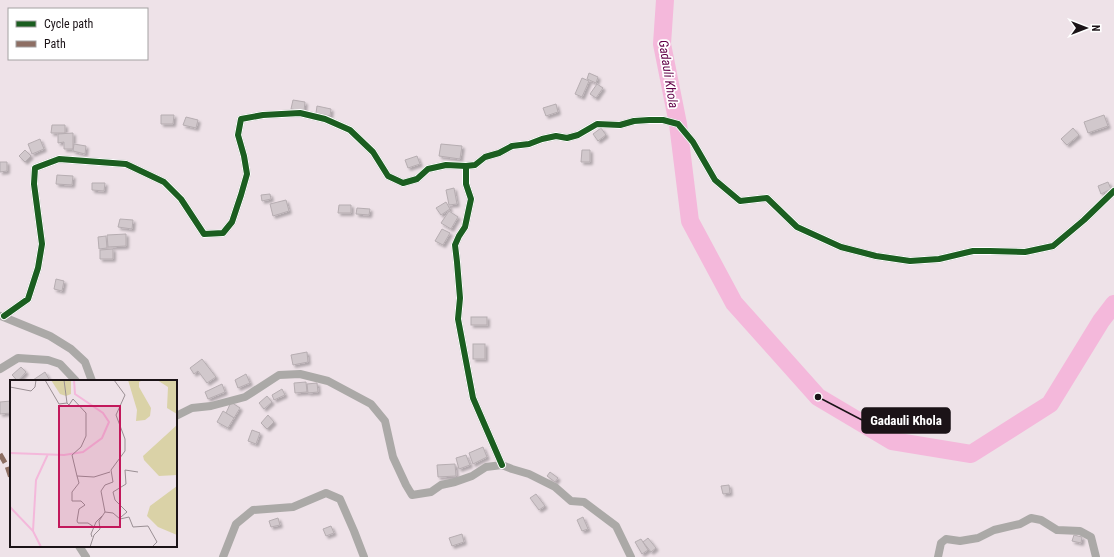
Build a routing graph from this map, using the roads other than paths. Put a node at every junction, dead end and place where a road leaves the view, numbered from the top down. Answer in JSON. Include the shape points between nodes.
{"nodes":[{"id":1,"x":466,"y":166,"type":"junction"},
{"id":2,"x":1114,"y":191,"type":"edge"},
{"id":3,"x":2,"y":316,"type":"edge"},
{"id":4,"x":0,"y":369,"type":"edge"},
{"id":5,"x":75,"y":380,"type":"edge"},
{"id":6,"x":92,"y":380,"type":"edge"},
{"id":7,"x":177,"y":416,"type":"edge"},
{"id":8,"x":502,"y":465,"type":"junction"},
{"id":9,"x":79,"y":547,"type":"edge"},
{"id":10,"x":80,"y":547,"type":"edge"},
{"id":11,"x":76,"y":557,"type":"edge"},
{"id":12,"x":86,"y":557,"type":"edge"},
{"id":13,"x":223,"y":557,"type":"edge"},
{"id":14,"x":364,"y":557,"type":"edge"},
{"id":15,"x":631,"y":557,"type":"edge"},
{"id":16,"x":938,"y":557,"type":"edge"},
{"id":17,"x":1096,"y":557,"type":"edge"}],
"edges":[{"from":1,"to":2,"type":"street","via":[[475,165],[485,157],[512,146],[556,136],[568,138],[597,124],[620,126],[634,121],[663,120],[678,124],[693,142],[715,180],[740,201],[767,198],[797,227],[819,237],[869,254],[910,261],[939,259],[973,251],[1025,252],[1053,246]]},
{"from":1,"to":3,"type":"street","via":[[446,165],[428,169],[417,179],[404,183],[388,176],[373,152],[350,130],[325,119],[300,112],[241,119],[238,135],[247,174],[241,195],[232,222],[223,233],[204,234],[181,200],[164,182],[126,164],[59,159],[35,168],[34,184],[42,244],[38,268],[28,299]]},
{"from":1,"to":8,"type":"street","via":[[466,184],[471,200],[465,227],[455,245],[460,298],[458,319],[473,398]]},
{"from":3,"to":6,"type":"street","via":[[50,336],[70,349],[85,362]]},
{"from":4,"to":5,"type":"street","via":[[18,358],[48,360],[60,364]]},
{"from":7,"to":8,"type":"street","via":[[192,408],[245,397],[280,376],[300,374],[328,381],[371,404],[385,421],[393,457],[412,495],[431,492],[441,485],[472,476],[486,467]]},
{"from":8,"to":15,"type":"street","via":[[529,474],[554,487],[571,500],[584,502],[616,526]]},
{"from":9,"to":11,"type":"street"},
{"from":10,"to":12,"type":"street"},
{"from":13,"to":14,"type":"street","via":[[236,524],[253,510],[293,507],[326,493],[340,499]]},
{"from":16,"to":17,"type":"street","via":[[941,542],[978,538],[1031,518],[1041,520],[1057,530],[1080,530],[1091,537]]}]}
